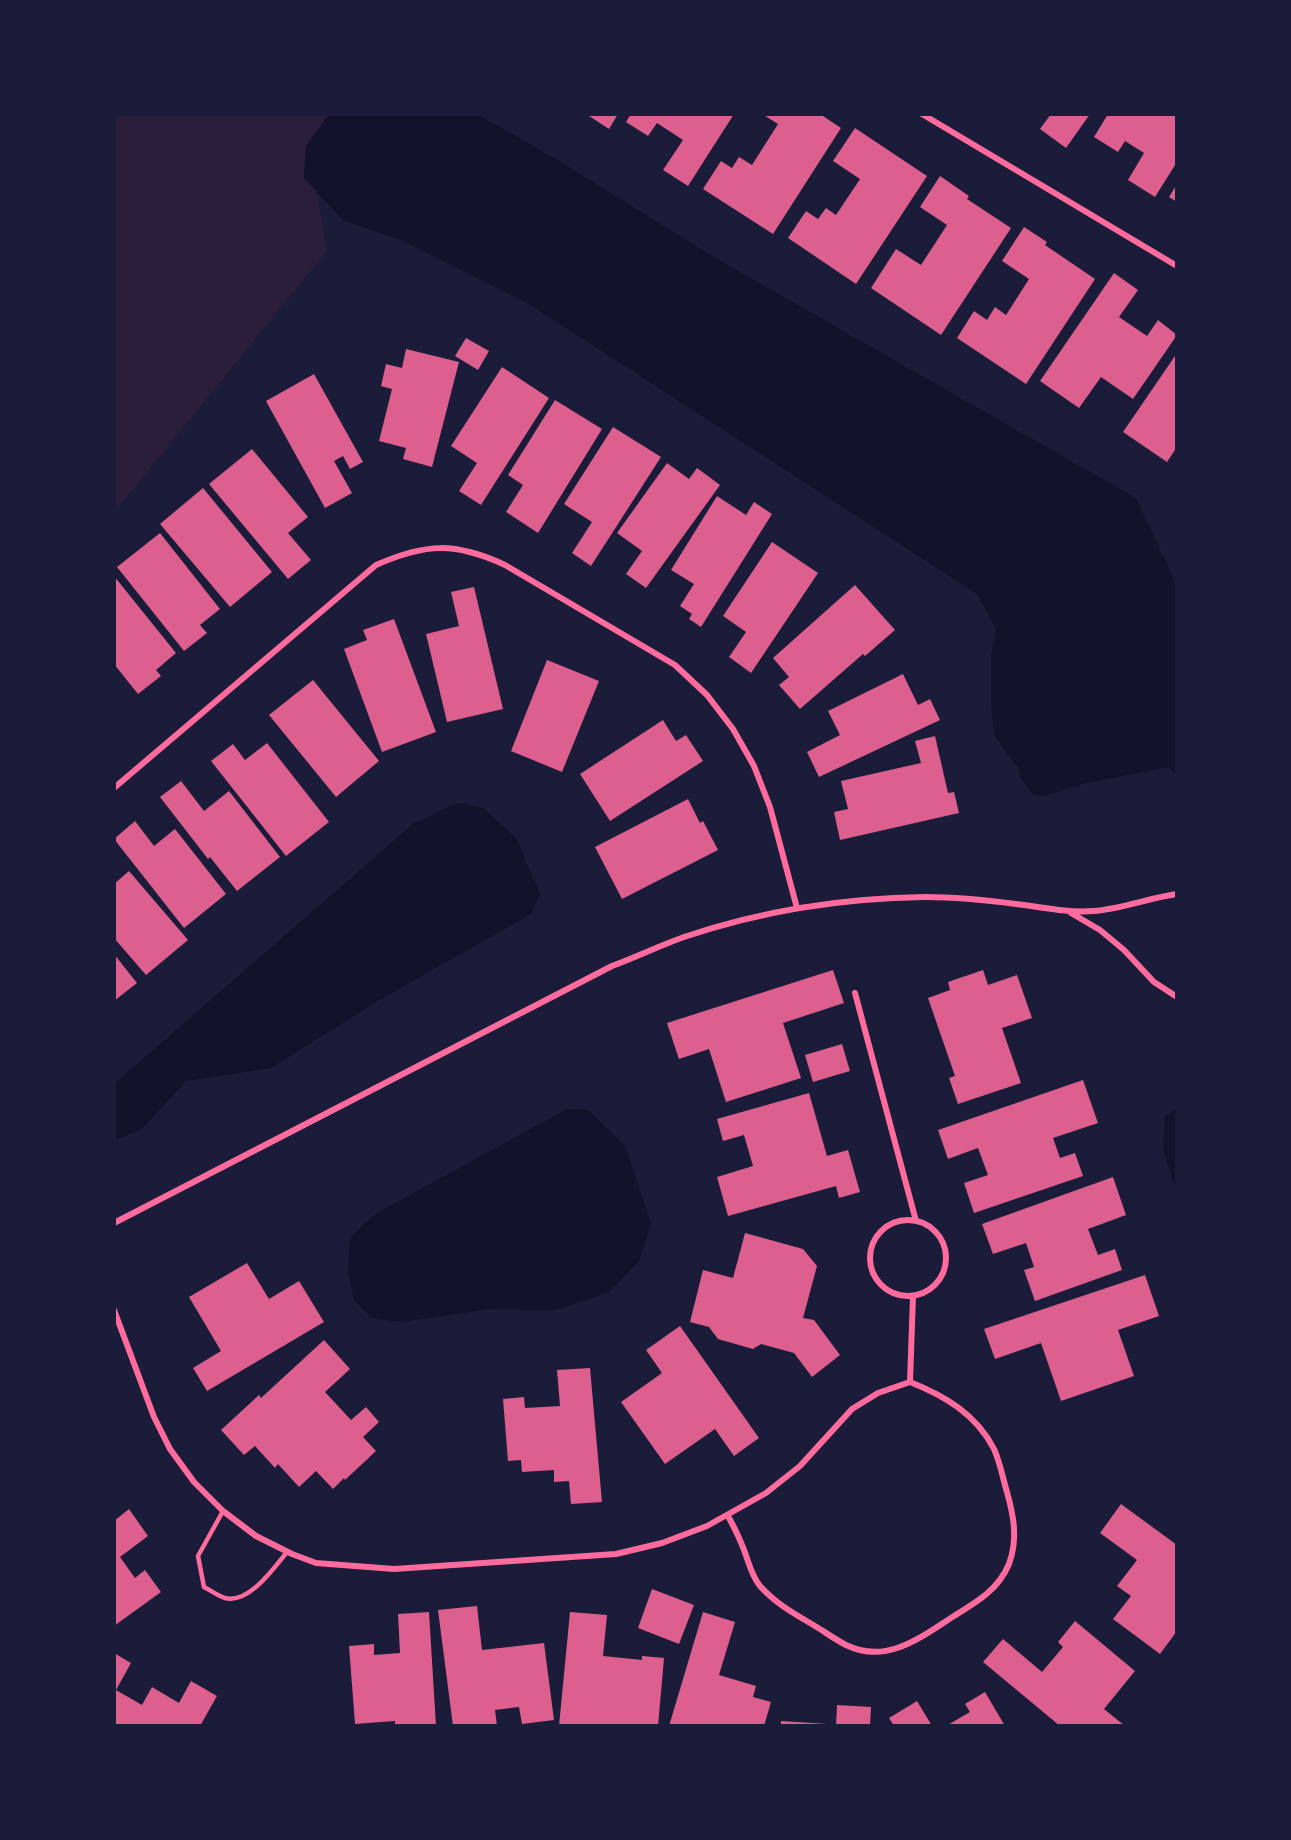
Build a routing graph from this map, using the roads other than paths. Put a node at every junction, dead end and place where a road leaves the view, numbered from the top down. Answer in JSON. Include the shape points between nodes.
{"nodes":[{"id":1,"x":922,"y":114,"type":"edge"},
{"id":2,"x":1177,"y":266,"type":"edge"},
{"id":3,"x":114,"y":788,"type":"edge"},
{"id":4,"x":1177,"y":894,"type":"edge"},
{"id":5,"x":797,"y":908,"type":"junction"},
{"id":6,"x":1068,"y":912,"type":"junction"},
{"id":7,"x":855,"y":993,"type":"dead end"},
{"id":8,"x":1177,"y":997,"type":"edge"},
{"id":9,"x":916,"y":1221,"type":"junction"},
{"id":10,"x":114,"y":1223,"type":"edge"},
{"id":11,"x":914,"y":1296,"type":"junction"},
{"id":12,"x":114,"y":1310,"type":"edge"},
{"id":13,"x":910,"y":1382,"type":"junction"},
{"id":14,"x":223,"y":1511,"type":"junction"},
{"id":15,"x":728,"y":1516,"type":"junction"},
{"id":16,"x":287,"y":1552,"type":"junction"}],
"edges":[{"from":1,"to":2,"type":"street"},
{"from":3,"to":5,"type":"street","via":[[376,565],[427,548],[454,548],[505,565],[675,665],[707,695],[754,766],[770,807]]},
{"from":4,"to":6,"type":"street","via":[[1118,908]]},
{"from":5,"to":6,"type":"street","via":[[926,897],[991,900]]},
{"from":5,"to":10,"type":"street","via":[[684,937],[612,966]]},
{"from":6,"to":8,"type":"street","via":[[1100,930],[1154,982]]},
{"from":7,"to":9,"type":"street"},
{"from":9,"to":11,"type":"street","via":[[938,1235],[945,1247],[946,1260],[944,1273],[936,1284],[926,1293]]},
{"from":9,"to":11,"type":"street","via":[[890,1224],[874,1241],[870,1252],[870,1265],[881,1286],[891,1293]]},
{"from":11,"to":13,"type":"street"},
{"from":12,"to":14,"type":"street","via":[[170,1449],[194,1482]]},
{"from":13,"to":15,"type":"street","via":[[878,1393],[852,1409],[800,1466]]},
{"from":13,"to":15,"type":"street","via":[[939,1394],[962,1410],[995,1450],[1014,1518],[1015,1540],[1009,1563],[987,1596],[905,1647],[867,1652],[847,1645],[776,1602],[759,1584]]},
{"from":14,"to":16,"type":"street","via":[[256,1536]]},
{"from":14,"to":16,"type":"lane","via":[[198,1556],[204,1587],[226,1598],[245,1595],[265,1579]]},
{"from":15,"to":16,"type":"street","via":[[662,1543],[616,1554],[394,1569],[316,1563]]}]}
